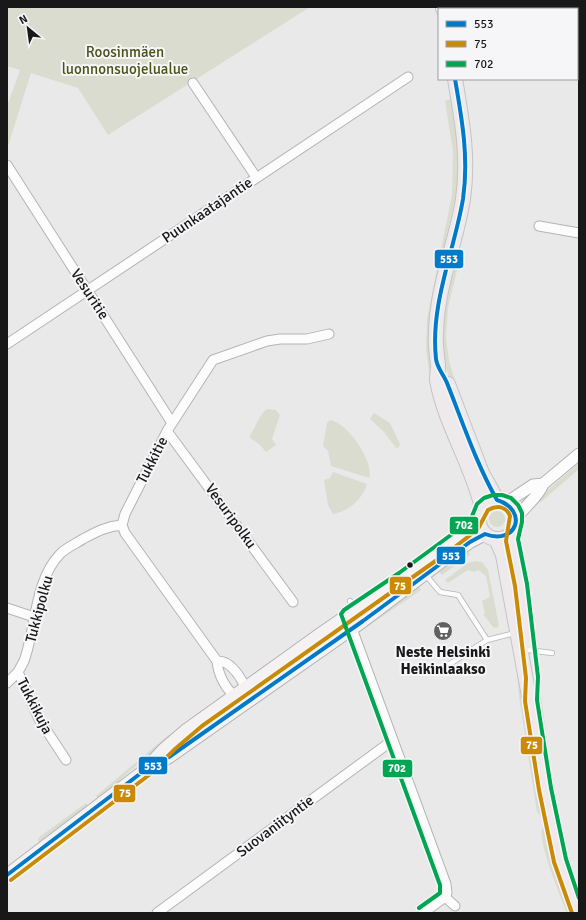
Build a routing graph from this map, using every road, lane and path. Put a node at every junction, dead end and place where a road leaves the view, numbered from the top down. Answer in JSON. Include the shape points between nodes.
{"nodes":[{"id":1,"x":408,"y":78,"type":"dead end"},
{"id":2,"x":455,"y":80,"type":"edge"},
{"id":3,"x":194,"y":83,"type":"dead end"},
{"id":4,"x":7,"y":165,"type":"edge"},
{"id":5,"x":256,"y":177,"type":"junction"},
{"id":6,"x":539,"y":226,"type":"dead end"},
{"id":7,"x":579,"y":233,"type":"edge"},
{"id":8,"x":87,"y":290,"type":"junction"},
{"id":9,"x":329,"y":334,"type":"dead end"},
{"id":10,"x":7,"y":344,"type":"edge"},
{"id":11,"x":438,"y":366,"type":"junction"},
{"id":12,"x":170,"y":427,"type":"junction"},
{"id":13,"x":579,"y":454,"type":"edge"},
{"id":14,"x":542,"y":484,"type":"junction"},
{"id":15,"x":502,"y":502,"type":"junction"},
{"id":16,"x":480,"y":514,"type":"junction"},
{"id":17,"x":517,"y":518,"type":"junction"},
{"id":18,"x":122,"y":525,"type":"junction"},
{"id":19,"x":511,"y":533,"type":"junction"},
{"id":20,"x":491,"y":536,"type":"junction"},
{"id":21,"x":422,"y":571,"type":"junction"},
{"id":22,"x":293,"y":602,"type":"dead end"},
{"id":23,"x":7,"y":608,"type":"edge"},
{"id":24,"x":354,"y":612,"type":"junction"},
{"id":25,"x":34,"y":617,"type":"junction"},
{"id":26,"x":352,"y":628,"type":"junction"},
{"id":27,"x":517,"y":633,"type":"junction"},
{"id":28,"x":487,"y":640,"type":"junction"},
{"id":29,"x":528,"y":650,"type":"junction"},
{"id":30,"x":552,"y":653,"type":"dead end"},
{"id":31,"x":217,"y":661,"type":"junction"},
{"id":32,"x":445,"y":667,"type":"dead end"},
{"id":33,"x":18,"y":672,"type":"junction"},
{"id":34,"x":7,"y":683,"type":"edge"},
{"id":35,"x":246,"y":687,"type":"junction"},
{"id":36,"x":234,"y":696,"type":"junction"},
{"id":37,"x":531,"y":700,"type":"junction"},
{"id":38,"x":248,"y":702,"type":"junction"},
{"id":39,"x":392,"y":740,"type":"junction"},
{"id":40,"x":66,"y":760,"type":"dead end"},
{"id":41,"x":145,"y":770,"type":"junction"},
{"id":42,"x":7,"y":875,"type":"edge"},
{"id":43,"x":444,"y":897,"type":"junction"},
{"id":44,"x":455,"y":906,"type":"dead end"},
{"id":45,"x":157,"y":913,"type":"edge"},
{"id":46,"x":423,"y":913,"type":"edge"},
{"id":47,"x":578,"y":913,"type":"edge"}],
"edges":[{"from":1,"to":5,"type":"street","name":"Puunkaatajantie"},
{"from":2,"to":11,"type":"main road","via":[[464,129],[465,179],[460,215],[437,311]]},
{"from":3,"to":5,"type":"street"},
{"from":4,"to":8,"type":"street","name":"Vesuritie"},
{"from":5,"to":8,"type":"street","name":"Puunkaatajantie"},
{"from":6,"to":7,"type":"street"},
{"from":8,"to":10,"type":"street","name":"Puunkaatajantie"},
{"from":8,"to":12,"type":"street","name":"Vesuritie"},
{"from":9,"to":12,"type":"street","name":"Tukkitie","via":[[307,339],[266,341],[219,356],[207,367]]},
{"from":11,"to":15,"type":"main road","via":[[445,377],[482,473]]},
{"from":11,"to":16,"type":"main road","via":[[437,379],[443,398],[478,489]]},
{"from":12,"to":18,"type":"street","name":"Tukkitie","via":[[125,514]]},
{"from":12,"to":22,"type":"street","name":"Vesuripolku"},
{"from":13,"to":14,"type":"street"},
{"from":14,"to":15,"type":"street","via":[[533,485]]},
{"from":14,"to":17,"type":"street","via":[[539,493]]},
{"from":15,"to":16,"type":"main road","via":[[489,502]]},
{"from":15,"to":17,"type":"main road","via":[[515,511]]},
{"from":16,"to":20,"type":"main road","via":[[480,528]]},
{"from":16,"to":21,"type":"main road"},
{"from":17,"to":19,"type":"main road","via":[[516,526]]},
{"from":18,"to":25,"type":"street","name":"Tukkipolku","via":[[103,528],[68,547],[59,555],[44,582]]},
{"from":18,"to":31,"type":"street","via":[[125,533]]},
{"from":19,"to":20,"type":"main road","via":[[502,538]]},
{"from":19,"to":29,"type":"main road","via":[[521,585]]},
{"from":20,"to":21,"type":"main road","via":[[470,542]]},
{"from":20,"to":27,"type":"main road","via":[[503,555]]},
{"from":21,"to":24,"type":"main road"},
{"from":21,"to":28,"type":"lane","via":[[440,592],[458,595]]},
{"from":23,"to":25,"type":"street"},
{"from":24,"to":26,"type":"main road"},
{"from":24,"to":35,"type":"main road"},
{"from":25,"to":33,"type":"street","name":"Tukkipolku","via":[[29,649]]},
{"from":26,"to":38,"type":"main road"},
{"from":26,"to":39,"type":"street"},
{"from":27,"to":28,"type":"lane"},
{"from":27,"to":37,"type":"main road"},
{"from":28,"to":32,"type":"lane"},
{"from":29,"to":30,"type":"lane"},
{"from":29,"to":37,"type":"main road","via":[[532,678]]},
{"from":31,"to":35,"type":"street","via":[[227,663]]},
{"from":31,"to":36,"type":"street","via":[[217,669],[226,688]]},
{"from":33,"to":34,"type":"street","name":"Tukkipolku"},
{"from":33,"to":40,"type":"street","name":"Tukkikuja","via":[[39,719]]},
{"from":35,"to":36,"type":"main road"},
{"from":35,"to":38,"type":"street"},
{"from":36,"to":38,"type":"street"},
{"from":36,"to":41,"type":"main road","via":[[168,745]]},
{"from":37,"to":47,"type":"main road","via":[[556,843]]},
{"from":38,"to":41,"type":"main road","via":[[169,757]]},
{"from":39,"to":43,"type":"street","via":[[446,884],[447,893]]},
{"from":39,"to":45,"type":"street","name":"Suovaniityntie"},
{"from":41,"to":42,"type":"main road"},
{"from":43,"to":44,"type":"street"},
{"from":43,"to":46,"type":"street"}]}
